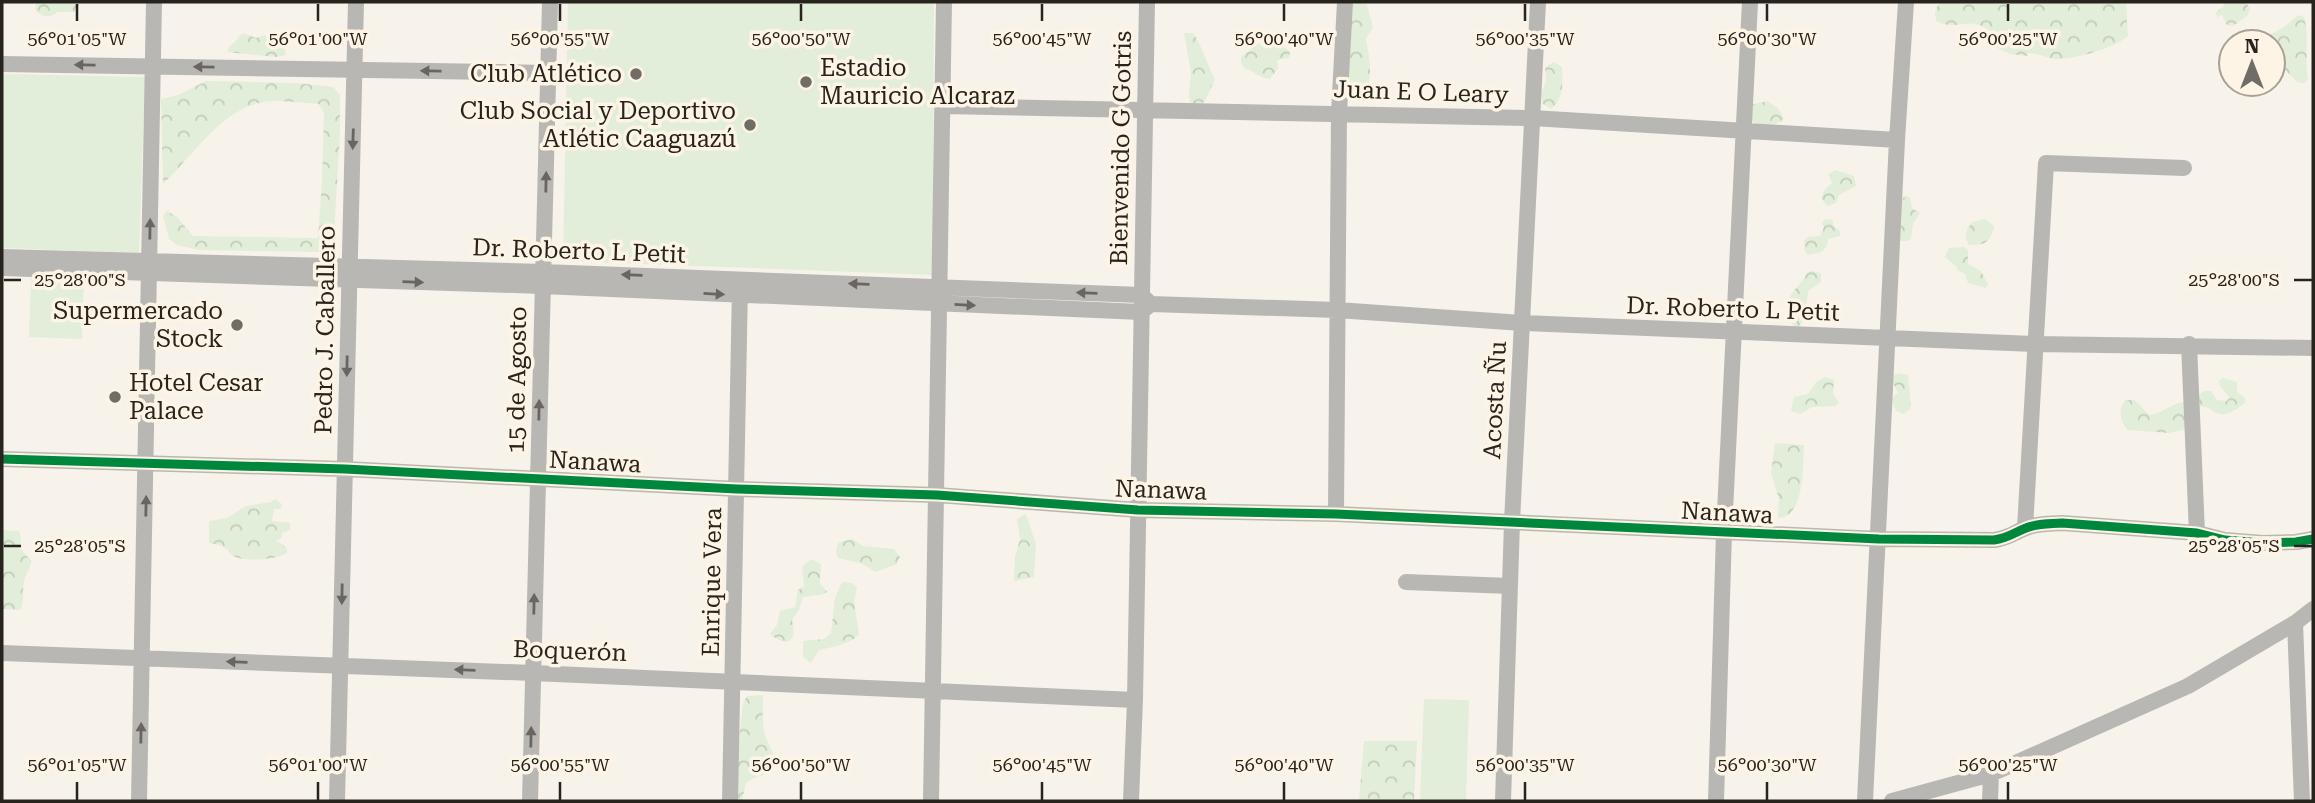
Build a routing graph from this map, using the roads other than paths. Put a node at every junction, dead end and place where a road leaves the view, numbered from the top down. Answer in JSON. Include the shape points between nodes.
{"nodes":[{"id":1,"x":155,"y":2,"type":"edge"},
{"id":2,"x":356,"y":2,"type":"edge"},
{"id":3,"x":550,"y":2,"type":"edge"},
{"id":4,"x":944,"y":2,"type":"edge"},
{"id":5,"x":1147,"y":2,"type":"edge"},
{"id":6,"x":1345,"y":2,"type":"edge"},
{"id":7,"x":1538,"y":2,"type":"edge"},
{"id":8,"x":1750,"y":2,"type":"edge"},
{"id":9,"x":1906,"y":2,"type":"edge"},
{"id":10,"x":2,"y":64,"type":"edge"},
{"id":11,"x":153,"y":66,"type":"junction"},
{"id":12,"x":356,"y":71,"type":"junction"},
{"id":13,"x":548,"y":73,"type":"junction"},
{"id":14,"x":942,"y":106,"type":"junction"},
{"id":15,"x":1145,"y":109,"type":"junction"},
{"id":16,"x":1339,"y":113,"type":"junction"},
{"id":17,"x":1532,"y":118,"type":"junction"},
{"id":18,"x":1743,"y":131,"type":"junction"},
{"id":19,"x":1897,"y":140,"type":"junction"},
{"id":20,"x":2185,"y":168,"type":"dead end"},
{"id":21,"x":2,"y":257,"type":"edge"},
{"id":22,"x":2,"y":268,"type":"edge"},
{"id":23,"x":150,"y":268,"type":"junction"},
{"id":24,"x":348,"y":274,"type":"junction"},
{"id":25,"x":543,"y":279,"type":"junction"},
{"id":26,"x":740,"y":288,"type":"junction"},
{"id":27,"x":939,"y":295,"type":"junction"},
{"id":28,"x":1144,"y":304,"type":"junction"},
{"id":29,"x":1337,"y":310,"type":"junction"},
{"id":30,"x":1522,"y":323,"type":"junction"},
{"id":31,"x":1735,"y":332,"type":"junction"},
{"id":32,"x":1888,"y":338,"type":"junction"},
{"id":33,"x":2036,"y":344,"type":"junction"},
{"id":34,"x":2189,"y":344,"type":"junction"},
{"id":35,"x":2313,"y":348,"type":"edge"},
{"id":36,"x":2,"y":459,"type":"edge"},
{"id":37,"x":147,"y":463,"type":"junction"},
{"id":38,"x":345,"y":470,"type":"junction"},
{"id":39,"x":537,"y":478,"type":"junction"},
{"id":40,"x":737,"y":489,"type":"junction"},
{"id":41,"x":937,"y":495,"type":"junction"},
{"id":42,"x":1138,"y":510,"type":"junction"},
{"id":43,"x":1336,"y":514,"type":"junction"},
{"id":44,"x":1512,"y":522,"type":"junction"},
{"id":45,"x":2025,"y":528,"type":"junction"},
{"id":46,"x":1724,"y":532,"type":"junction"},
{"id":47,"x":2197,"y":533,"type":"junction"},
{"id":48,"x":1879,"y":539,"type":"junction"},
{"id":49,"x":2313,"y":539,"type":"edge"},
{"id":50,"x":1406,"y":582,"type":"dead end"},
{"id":51,"x":1510,"y":586,"type":"junction"},
{"id":52,"x":2313,"y":609,"type":"edge"},
{"id":53,"x":2295,"y":623,"type":"junction"},
{"id":54,"x":2,"y":653,"type":"edge"},
{"id":55,"x":142,"y":658,"type":"junction"},
{"id":56,"x":340,"y":666,"type":"junction"},
{"id":57,"x":533,"y":673,"type":"junction"},
{"id":58,"x":733,"y":681,"type":"junction"},
{"id":59,"x":933,"y":692,"type":"junction"},
{"id":60,"x":1135,"y":700,"type":"junction"},
{"id":61,"x":1991,"y":774,"type":"junction"},
{"id":62,"x":139,"y":801,"type":"edge"},
{"id":63,"x":337,"y":801,"type":"edge"},
{"id":64,"x":530,"y":801,"type":"edge"},
{"id":65,"x":730,"y":801,"type":"edge"},
{"id":66,"x":931,"y":801,"type":"edge"},
{"id":67,"x":1131,"y":801,"type":"edge"},
{"id":68,"x":1503,"y":801,"type":"edge"},
{"id":69,"x":1716,"y":801,"type":"edge"},
{"id":70,"x":1866,"y":801,"type":"edge"},
{"id":71,"x":1892,"y":801,"type":"edge"},
{"id":72,"x":1990,"y":801,"type":"edge"},
{"id":73,"x":2302,"y":801,"type":"edge"}],
"edges":[{"from":1,"to":11,"type":"street"},
{"from":2,"to":12,"type":"street","name":"Pedro J. Caballero"},
{"from":3,"to":13,"type":"street","name":"15 de Agosto"},
{"from":4,"to":14,"type":"street"},
{"from":5,"to":15,"type":"street","name":"Bienvenido G Gotris"},
{"from":6,"to":16,"type":"street"},
{"from":7,"to":17,"type":"street","name":"Acosta Ñu"},
{"from":8,"to":18,"type":"street"},
{"from":9,"to":19,"type":"street"},
{"from":11,"to":10,"type":"street","one_way":true},
{"from":12,"to":11,"type":"street","one_way":true},
{"from":23,"to":11,"type":"street","one_way":true},
{"from":13,"to":12,"type":"street","one_way":true},
{"from":12,"to":24,"type":"street","name":"Pedro J. Caballero","one_way":true},
{"from":25,"to":13,"type":"street","name":"15 de Agosto","one_way":true},
{"from":14,"to":15,"type":"street","name":"Juan E O Leary"},
{"from":14,"to":27,"type":"street"},
{"from":15,"to":16,"type":"street","name":"Juan E O Leary"},
{"from":15,"to":28,"type":"street","name":"Bienvenido G Gotris"},
{"from":16,"to":17,"type":"street","name":"Juan E O Leary"},
{"from":16,"to":29,"type":"street"},
{"from":17,"to":18,"type":"street","name":"Juan E O Leary"},
{"from":17,"to":30,"type":"street","name":"Acosta Ñu"},
{"from":18,"to":19,"type":"street","name":"Juan E O Leary"},
{"from":18,"to":31,"type":"street"},
{"from":19,"to":32,"type":"street"},
{"from":20,"to":33,"type":"street","via":[[2046,163]]},
{"from":21,"to":23,"type":"street","name":"Dr. Roberto L Petit"},
{"from":22,"to":23,"type":"street","name":"Dr. Roberto L Petit"},
{"from":23,"to":24,"type":"street","name":"Dr. Roberto L Petit"},
{"from":23,"to":37,"type":"street"},
{"from":24,"to":25,"type":"street","name":"Dr. Roberto L Petit"},
{"from":24,"to":38,"type":"street","name":"Pedro J. Caballero","one_way":true},
{"from":25,"to":26,"type":"street","name":"Dr. Roberto L Petit"},
{"from":39,"to":25,"type":"street","name":"15 de Agosto","one_way":true},
{"from":26,"to":27,"type":"street","name":"Dr. Roberto L Petit"},
{"from":26,"to":40,"type":"street","name":"Enrique Vera"},
{"from":27,"to":28,"type":"street","name":"Dr. Roberto L Petit"},
{"from":27,"to":41,"type":"street"},
{"from":28,"to":29,"type":"street","name":"Dr. Roberto L Petit"},
{"from":28,"to":42,"type":"street","name":"Bienvenido G Gotris"},
{"from":29,"to":30,"type":"street","name":"Dr. Roberto L Petit"},
{"from":29,"to":43,"type":"street"},
{"from":30,"to":31,"type":"street","name":"Dr. Roberto L Petit"},
{"from":30,"to":44,"type":"street","name":"Acosta Ñu"},
{"from":31,"to":32,"type":"street","name":"Dr. Roberto L Petit"},
{"from":31,"to":46,"type":"street"},
{"from":32,"to":33,"type":"street","name":"Dr. Roberto L Petit"},
{"from":32,"to":48,"type":"street"},
{"from":33,"to":34,"type":"street","name":"Dr. Roberto L Petit"},
{"from":33,"to":45,"type":"street"},
{"from":34,"to":35,"type":"street","name":"Dr. Roberto L Petit"},
{"from":34,"to":47,"type":"street"},
{"from":36,"to":37,"type":"street","name":"Nanawa"},
{"from":37,"to":38,"type":"street","name":"Nanawa"},
{"from":55,"to":37,"type":"street","one_way":true},
{"from":38,"to":39,"type":"street","name":"Nanawa"},
{"from":38,"to":56,"type":"street","name":"Pedro J. Caballero","one_way":true},
{"from":39,"to":40,"type":"street","name":"Nanawa"},
{"from":57,"to":39,"type":"street","name":"15 de Agosto","one_way":true},
{"from":40,"to":41,"type":"street","name":"Nanawa"},
{"from":40,"to":58,"type":"street","name":"Enrique Vera"},
{"from":41,"to":42,"type":"street","name":"Nanawa"},
{"from":41,"to":59,"type":"street"},
{"from":42,"to":43,"type":"street","name":"Nanawa"},
{"from":42,"to":60,"type":"street","name":"Bienvenido G Gotris"},
{"from":43,"to":44,"type":"street","name":"Nanawa"},
{"from":44,"to":46,"type":"street","name":"Nanawa"},
{"from":44,"to":51,"type":"street","name":"Acosta Ñu"},
{"from":45,"to":47,"type":"street","name":"Nanawa","via":[[2062,523]]},
{"from":45,"to":48,"type":"street","name":"Nanawa","via":[[2009,538],[1994,540]]},
{"from":46,"to":48,"type":"street","name":"Nanawa"},
{"from":46,"to":69,"type":"street"},
{"from":47,"to":49,"type":"street","name":"Nanawa","via":[[2263,543]]},
{"from":48,"to":70,"type":"street"},
{"from":50,"to":51,"type":"street"},
{"from":51,"to":68,"type":"street","name":"Acosta Ñu"},
{"from":52,"to":53,"type":"street"},
{"from":53,"to":61,"type":"street","via":[[2188,686]]},
{"from":53,"to":73,"type":"street"},
{"from":54,"to":55,"type":"street","name":"Boquerón"},
{"from":56,"to":55,"type":"street","name":"Boquerón","one_way":true},
{"from":62,"to":55,"type":"street","one_way":true},
{"from":57,"to":56,"type":"street","name":"Boquerón","one_way":true},
{"from":56,"to":63,"type":"street","name":"Pedro J. Caballero"},
{"from":57,"to":58,"type":"street","name":"Boquerón"},
{"from":64,"to":57,"type":"street","name":"15 de Agosto","one_way":true},
{"from":58,"to":59,"type":"street","name":"Boquerón"},
{"from":58,"to":65,"type":"street","name":"Enrique Vera"},
{"from":59,"to":60,"type":"street","name":"Boquerón"},
{"from":59,"to":66,"type":"street"},
{"from":60,"to":67,"type":"street","name":"Bienvenido G Gotris"},
{"from":61,"to":71,"type":"street"},
{"from":61,"to":72,"type":"street"}]}
